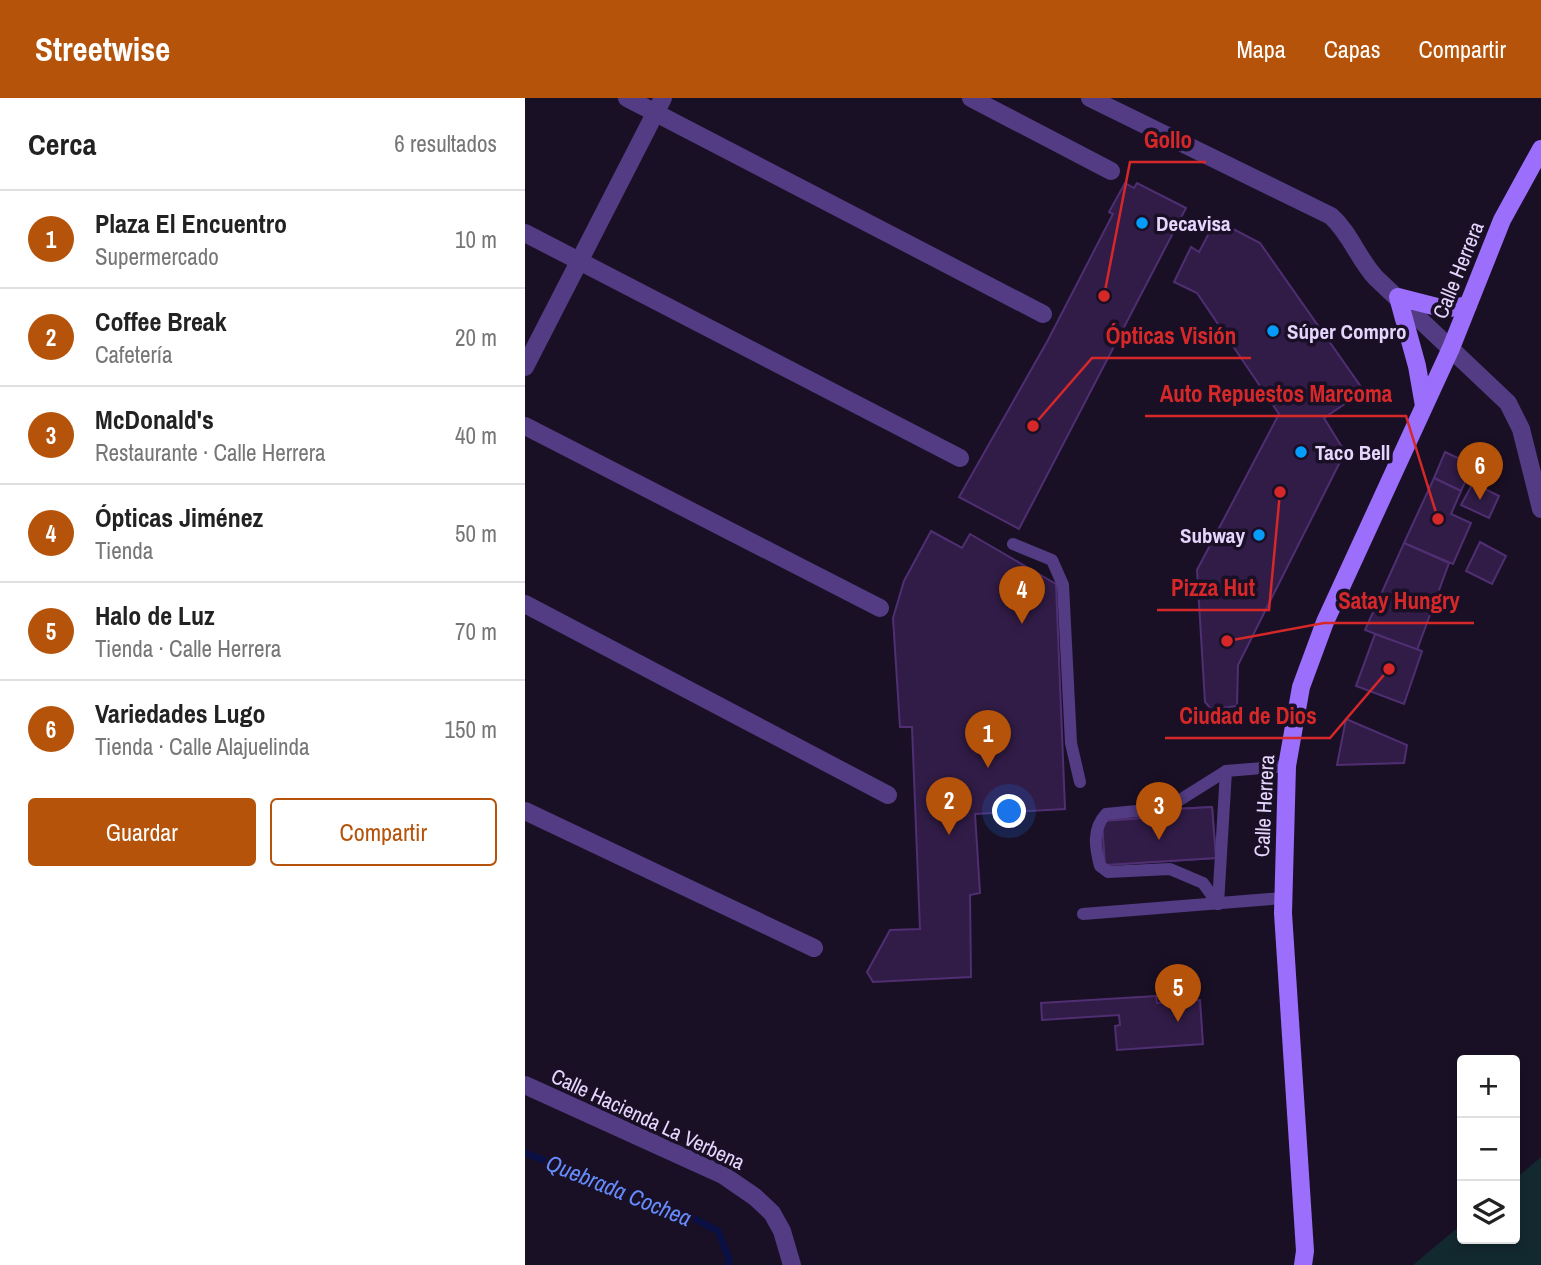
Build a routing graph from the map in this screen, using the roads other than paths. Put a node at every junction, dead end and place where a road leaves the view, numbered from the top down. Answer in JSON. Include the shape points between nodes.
{"nodes":[{"id":1,"x":627,"y":98,"type":"edge"},
{"id":2,"x":971,"y":98,"type":"edge"},
{"id":3,"x":1090,"y":98,"type":"edge"},
{"id":4,"x":659,"y":105,"type":"edge"},
{"id":5,"x":1541,"y":149,"type":"edge"},
{"id":6,"x":1111,"y":171,"type":"dead end"},
{"id":7,"x":525,"y":233,"type":"edge"},
{"id":8,"x":579,"y":261,"type":"junction"},
{"id":9,"x":1398,"y":297,"type":"junction"},
{"id":10,"x":1468,"y":305,"type":"junction"},
{"id":11,"x":1043,"y":314,"type":"dead end"},
{"id":12,"x":1451,"y":348,"type":"junction"},
{"id":13,"x":525,"y":367,"type":"edge"},
{"id":14,"x":1424,"y":406,"type":"junction"},
{"id":15,"x":525,"y":426,"type":"edge"},
{"id":16,"x":960,"y":458,"type":"dead end"},
{"id":17,"x":1541,"y":509,"type":"edge"},
{"id":18,"x":1013,"y":544,"type":"dead end"},
{"id":19,"x":525,"y":604,"type":"edge"},
{"id":20,"x":880,"y":608,"type":"dead end"},
{"id":21,"x":1287,"y":766,"type":"junction"},
{"id":22,"x":1226,"y":771,"type":"junction"},
{"id":23,"x":1080,"y":782,"type":"dead end"},
{"id":24,"x":888,"y":795,"type":"dead end"},
{"id":25,"x":525,"y":811,"type":"edge"},
{"id":26,"x":1283,"y":898,"type":"junction"},
{"id":27,"x":1217,"y":904,"type":"junction"},
{"id":28,"x":1083,"y":914,"type":"dead end"},
{"id":29,"x":814,"y":948,"type":"dead end"},
{"id":30,"x":525,"y":1085,"type":"edge"},
{"id":31,"x":792,"y":1265,"type":"edge"},
{"id":32,"x":1303,"y":1265,"type":"edge"}],
"edges":[{"from":1,"to":4,"type":"street"},
{"from":2,"to":6,"type":"street"},
{"from":3,"to":9,"type":"street","via":[[1331,216],[1345,229],[1367,268]]},
{"from":4,"to":8,"type":"street"},
{"from":4,"to":11,"type":"street"},
{"from":5,"to":10,"type":"street","name":"Calle Herrera","via":[[1502,220]]},
{"from":7,"to":8,"type":"street"},
{"from":8,"to":13,"type":"street"},
{"from":8,"to":16,"type":"street"},
{"from":9,"to":10,"type":"street","via":[[1445,309]]},
{"from":9,"to":12,"type":"street"},
{"from":9,"to":14,"type":"street"},
{"from":10,"to":12,"type":"street","name":"Calle Herrera"},
{"from":12,"to":14,"type":"street","name":"Calle Herrera"},
{"from":12,"to":17,"type":"street","via":[[1508,403],[1521,429]]},
{"from":14,"to":21,"type":"street","name":"Calle Herrera","via":[[1325,622],[1301,687]]},
{"from":15,"to":20,"type":"street"},
{"from":18,"to":23,"type":"lane","via":[[1052,560],[1063,585],[1071,743]]},
{"from":19,"to":24,"type":"street"},
{"from":21,"to":22,"type":"lane"},
{"from":21,"to":26,"type":"street","name":"Calle Herrera"},
{"from":22,"to":27,"type":"lane"},
{"from":22,"to":27,"type":"lane","via":[[1167,808],[1106,814],[1095,832],[1100,866],[1108,872],[1170,869],[1203,883]]},
{"from":25,"to":29,"type":"street"},
{"from":26,"to":27,"type":"lane"},
{"from":26,"to":32,"type":"street","name":"Calle Herrera"},
{"from":27,"to":28,"type":"lane"},
{"from":30,"to":31,"type":"street","name":"Calle Hacienda La Verbena","via":[[723,1175],[772,1213]]}]}
